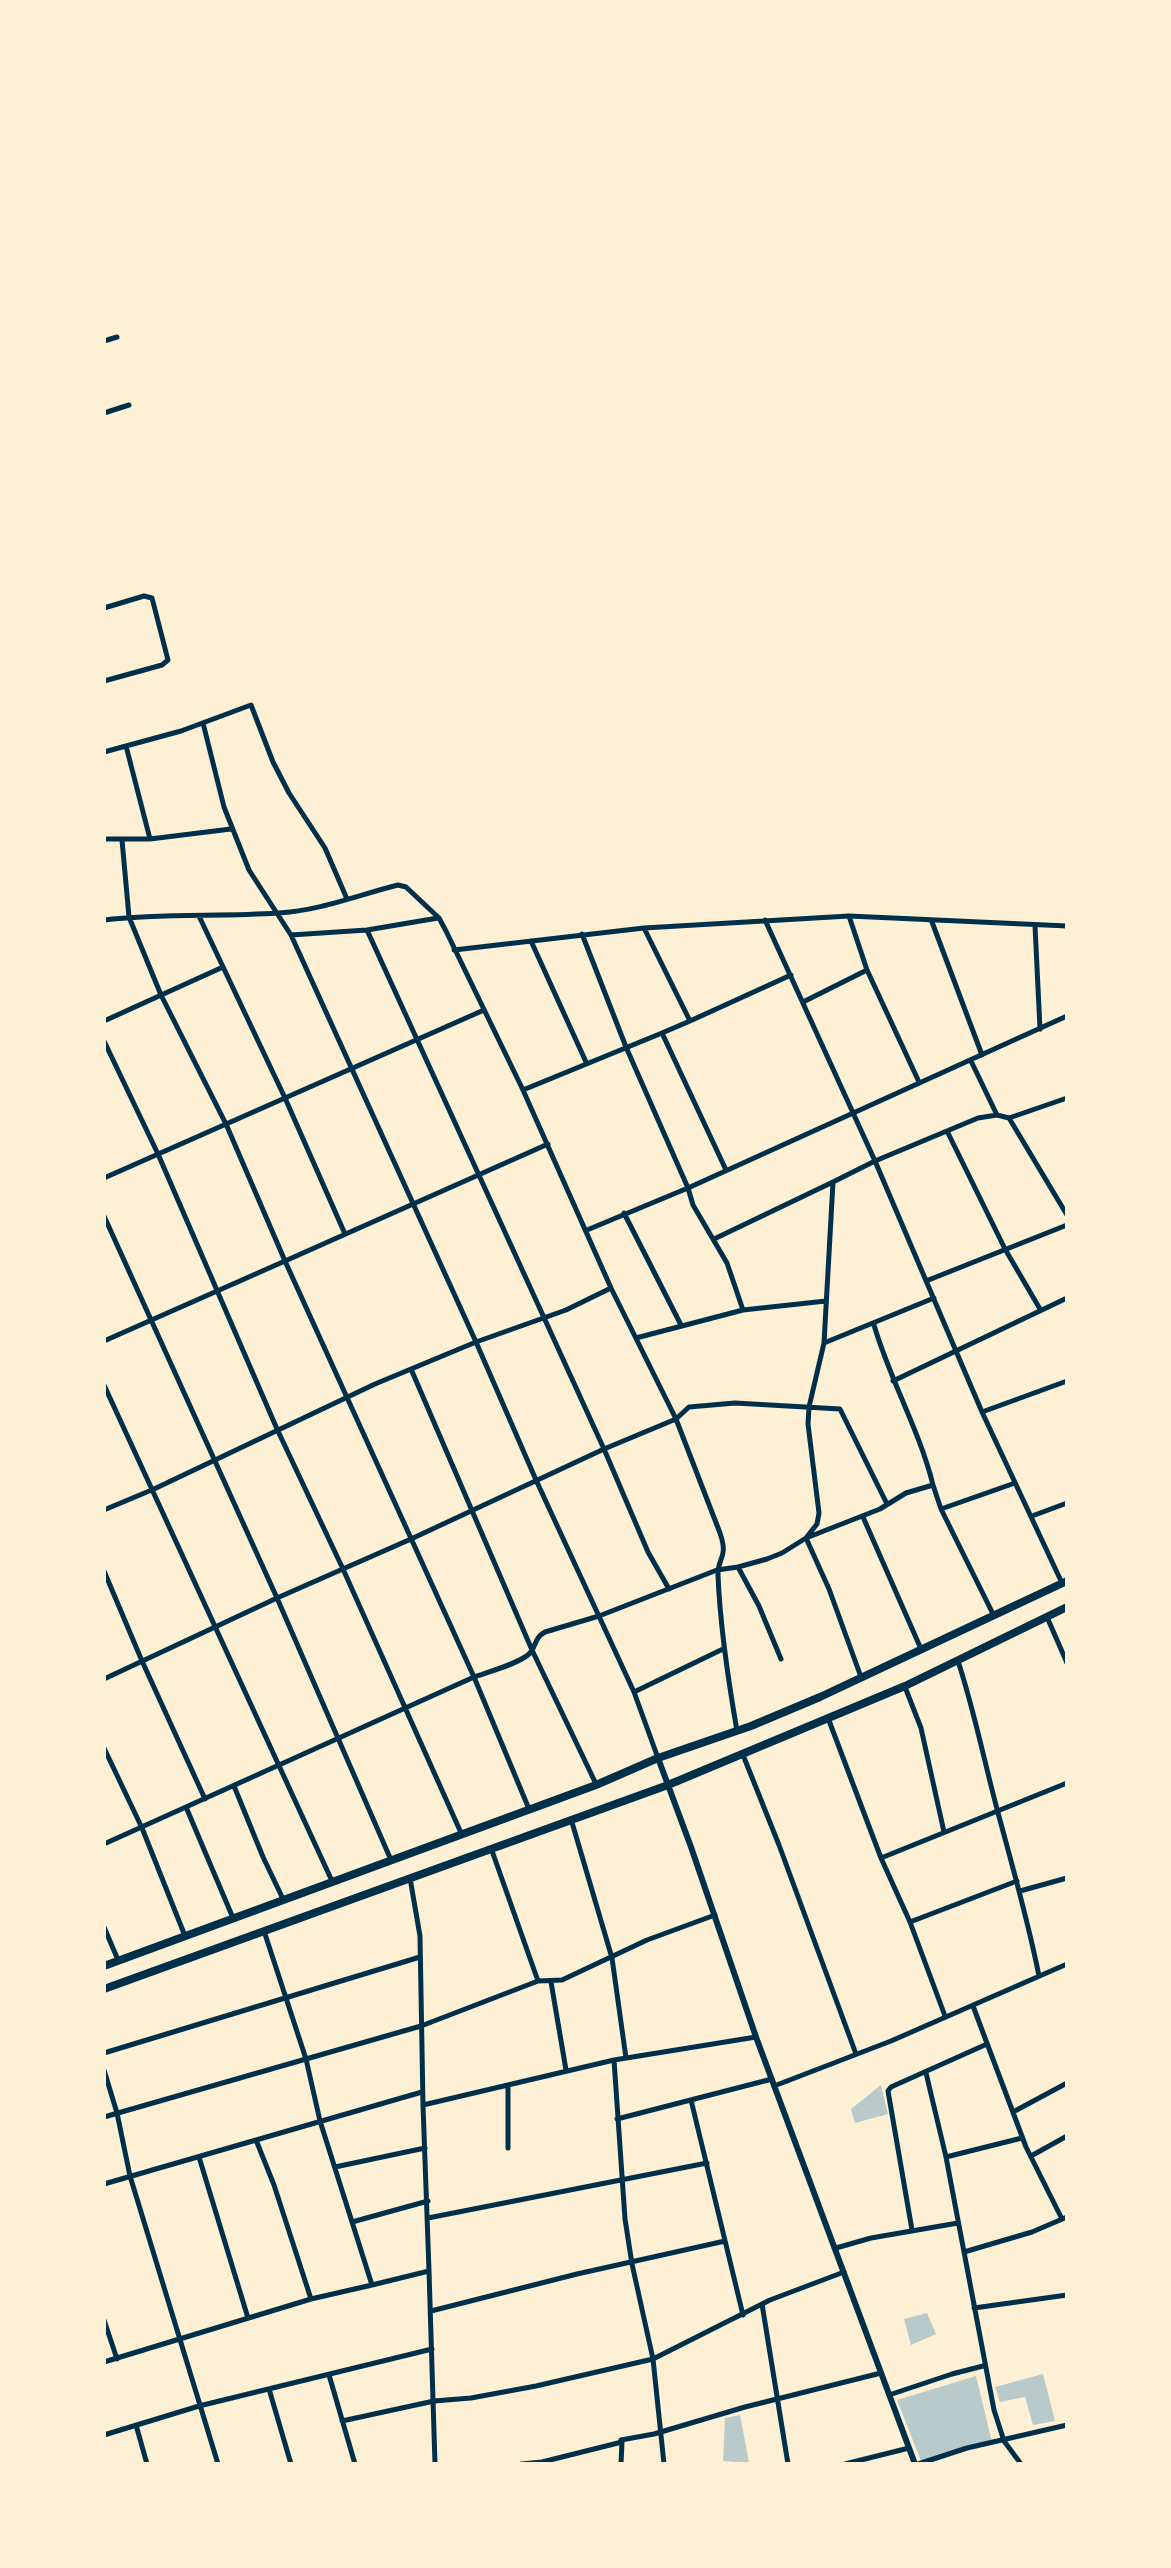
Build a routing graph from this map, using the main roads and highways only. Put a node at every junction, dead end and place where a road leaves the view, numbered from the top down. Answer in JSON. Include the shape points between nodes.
{"nodes":[{"id":1,"x":1065,"y":1583,"type":"edge"},
{"id":2,"x":1067,"y":1607,"type":"edge"},
{"id":3,"x":104,"y":1966,"type":"edge"},
{"id":4,"x":104,"y":1989,"type":"edge"}],
"edges":[{"from":1,"to":3,"type":"highway","via":[[737,1731]]},
{"from":2,"to":4,"type":"highway","via":[[905,1686],[668,1785]]}]}
